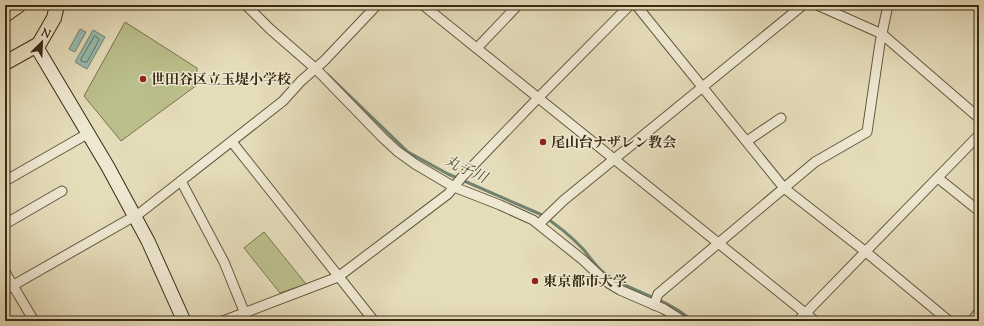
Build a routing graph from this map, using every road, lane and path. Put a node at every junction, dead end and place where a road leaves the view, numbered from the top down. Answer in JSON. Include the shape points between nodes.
{"nodes":[{"id":1,"x":19,"y":5,"type":"edge"},
{"id":2,"x":57,"y":5,"type":"edge"},
{"id":3,"x":246,"y":5,"type":"edge"},
{"id":4,"x":377,"y":5,"type":"edge"},
{"id":5,"x":423,"y":5,"type":"edge"},
{"id":6,"x":518,"y":5,"type":"edge"},
{"id":7,"x":630,"y":5,"type":"edge"},
{"id":8,"x":636,"y":5,"type":"edge"},
{"id":9,"x":803,"y":5,"type":"edge"},
{"id":10,"x":817,"y":5,"type":"edge"},
{"id":11,"x":888,"y":5,"type":"edge"},
{"id":12,"x":5,"y":16,"type":"edge"},
{"id":13,"x":882,"y":34,"type":"junction"},
{"id":14,"x":36,"y":46,"type":"junction"},
{"id":15,"x":477,"y":48,"type":"junction"},
{"id":16,"x":5,"y":63,"type":"edge"},
{"id":17,"x":316,"y":68,"type":"junction"},
{"id":18,"x":704,"y":87,"type":"junction"},
{"id":19,"x":538,"y":98,"type":"junction"},
{"id":20,"x":781,"y":118,"type":"dead end"},
{"id":21,"x":979,"y":118,"type":"edge"},
{"id":22,"x":87,"y":134,"type":"junction"},
{"id":23,"x":979,"y":135,"type":"edge"},
{"id":24,"x":747,"y":141,"type":"junction"},
{"id":25,"x":232,"y":142,"type":"junction"},
{"id":26,"x":614,"y":159,"type":"junction"},
{"id":27,"x":938,"y":178,"type":"junction"},
{"id":28,"x":5,"y":180,"type":"edge"},
{"id":29,"x":181,"y":181,"type":"junction"},
{"id":30,"x":458,"y":183,"type":"junction"},
{"id":31,"x":784,"y":188,"type":"junction"},
{"id":32,"x":62,"y":191,"type":"dead end"},
{"id":33,"x":979,"y":211,"type":"edge"},
{"id":34,"x":134,"y":216,"type":"junction"},
{"id":35,"x":544,"y":219,"type":"junction"},
{"id":36,"x":5,"y":224,"type":"edge"},
{"id":37,"x":718,"y":243,"type":"junction"},
{"id":38,"x":866,"y":252,"type":"junction"},
{"id":39,"x":5,"y":272,"type":"edge"},
{"id":40,"x":338,"y":277,"type":"junction"},
{"id":41,"x":9,"y":287,"type":"edge"},
{"id":42,"x":656,"y":301,"type":"junction"},
{"id":43,"x":979,"y":312,"type":"edge"},
{"id":44,"x":806,"y":313,"type":"junction"},
{"id":45,"x":246,"y":317,"type":"edge"},
{"id":46,"x":34,"y":321,"type":"edge"},
{"id":47,"x":184,"y":321,"type":"edge"},
{"id":48,"x":223,"y":321,"type":"edge"},
{"id":49,"x":374,"y":321,"type":"edge"},
{"id":50,"x":684,"y":321,"type":"edge"},
{"id":51,"x":798,"y":321,"type":"edge"},
{"id":52,"x":815,"y":321,"type":"edge"},
{"id":53,"x":950,"y":321,"type":"edge"},
{"id":54,"x":972,"y":321,"type":"edge"}],
"edges":[{"from":1,"to":12,"type":"main road"},
{"from":2,"to":14,"type":"main road","via":[[54,18],[41,42]]},
{"from":3,"to":17,"type":"street"},
{"from":4,"to":17,"type":"street"},
{"from":5,"to":15,"type":"street"},
{"from":6,"to":15,"type":"street"},
{"from":7,"to":19,"type":"street"},
{"from":8,"to":18,"type":"street"},
{"from":9,"to":18,"type":"street"},
{"from":10,"to":13,"type":"street"},
{"from":11,"to":13,"type":"street"},
{"from":13,"to":21,"type":"street"},
{"from":13,"to":31,"type":"street","via":[[867,132],[815,162]]},
{"from":14,"to":16,"type":"main road"},
{"from":14,"to":22,"type":"street"},
{"from":15,"to":19,"type":"street"},
{"from":17,"to":25,"type":"street","via":[[282,101]]},
{"from":17,"to":30,"type":"street","via":[[397,151],[415,164]]},
{"from":18,"to":24,"type":"street"},
{"from":18,"to":26,"type":"street"},
{"from":19,"to":26,"type":"street"},
{"from":19,"to":30,"type":"street"},
{"from":20,"to":24,"type":"street"},
{"from":22,"to":28,"type":"street"},
{"from":22,"to":34,"type":"street"},
{"from":23,"to":27,"type":"street"},
{"from":24,"to":31,"type":"street"},
{"from":25,"to":29,"type":"street"},
{"from":25,"to":40,"type":"street"},
{"from":26,"to":35,"type":"street"},
{"from":26,"to":37,"type":"street"},
{"from":27,"to":33,"type":"street"},
{"from":27,"to":38,"type":"street"},
{"from":29,"to":34,"type":"street"},
{"from":29,"to":45,"type":"street","via":[[224,262]]},
{"from":30,"to":35,"type":"street","via":[[500,205]]},
{"from":30,"to":40,"type":"street","via":[[448,194]]},
{"from":31,"to":37,"type":"street"},
{"from":31,"to":38,"type":"street"},
{"from":32,"to":36,"type":"street"},
{"from":34,"to":41,"type":"street"},
{"from":34,"to":47,"type":"street"},
{"from":35,"to":42,"type":"street","via":[[602,278],[620,290]]},
{"from":37,"to":42,"type":"street"},
{"from":37,"to":44,"type":"street"},
{"from":38,"to":44,"type":"street"},
{"from":38,"to":53,"type":"street"},
{"from":39,"to":41,"type":"street"},
{"from":40,"to":45,"type":"street"},
{"from":40,"to":49,"type":"street"},
{"from":41,"to":46,"type":"street"},
{"from":42,"to":50,"type":"street"},
{"from":43,"to":54,"type":"street"},
{"from":44,"to":51,"type":"street"},
{"from":44,"to":52,"type":"street"},
{"from":45,"to":48,"type":"street"}]}
